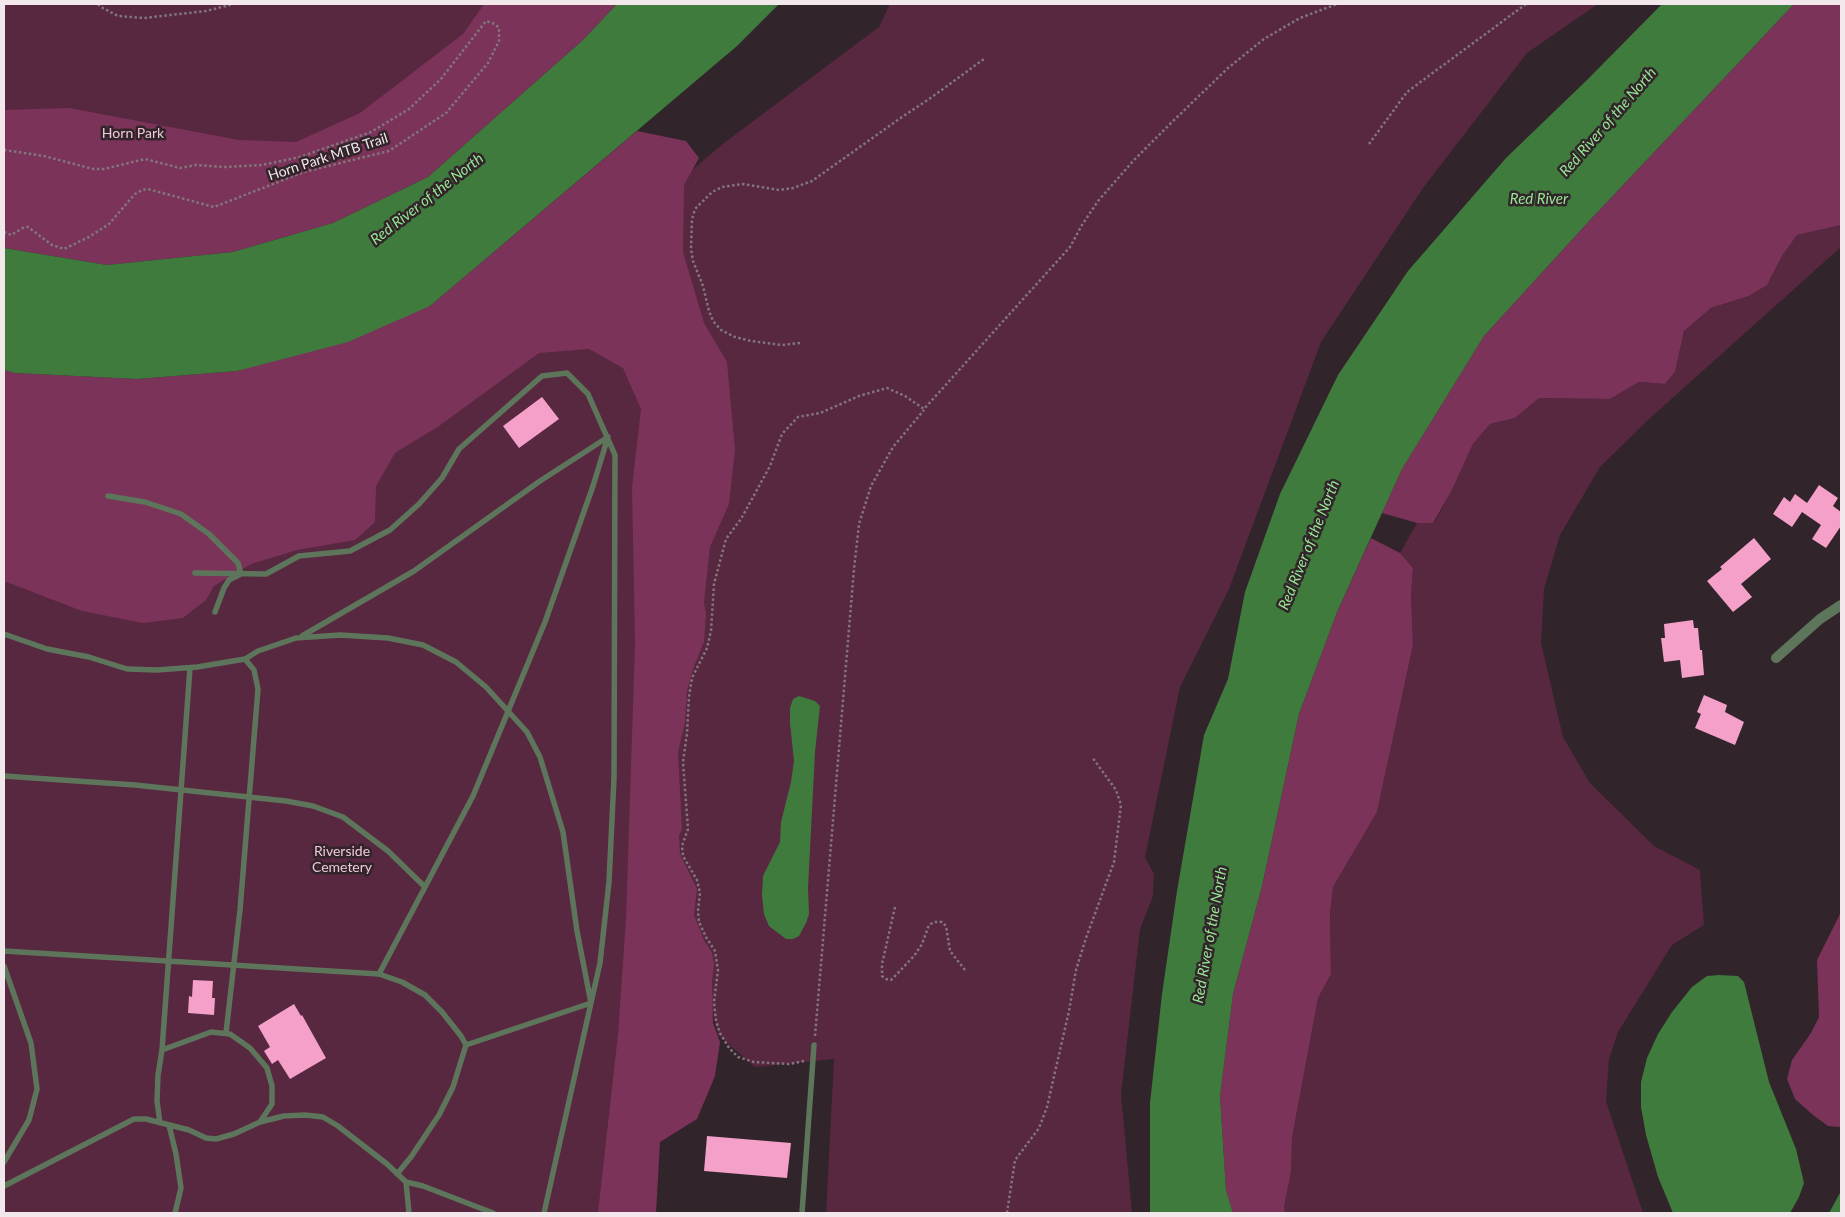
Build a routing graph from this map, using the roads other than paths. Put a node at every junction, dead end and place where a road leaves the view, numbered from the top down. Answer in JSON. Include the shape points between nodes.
{"nodes":[{"id":1,"x":608,"y":437,"type":"junction"},
{"id":2,"x":108,"y":496,"type":"dead end"},
{"id":3,"x":195,"y":573,"type":"dead end"},
{"id":4,"x":241,"y":574,"type":"junction"},
{"id":5,"x":1841,"y":605,"type":"edge"},
{"id":6,"x":215,"y":612,"type":"dead end"},
{"id":7,"x":4,"y":634,"type":"edge"},
{"id":8,"x":296,"y":638,"type":"junction"},
{"id":9,"x":1776,"y":658,"type":"dead end"},
{"id":10,"x":245,"y":659,"type":"junction"},
{"id":11,"x":190,"y":668,"type":"junction"},
{"id":12,"x":508,"y":711,"type":"junction"},
{"id":13,"x":4,"y":776,"type":"edge"},
{"id":14,"x":181,"y":789,"type":"junction"},
{"id":15,"x":249,"y":796,"type":"junction"},
{"id":16,"x":425,"y":887,"type":"junction"},
{"id":17,"x":4,"y":951,"type":"edge"},
{"id":18,"x":168,"y":961,"type":"junction"},
{"id":19,"x":234,"y":965,"type":"junction"},
{"id":20,"x":4,"y":966,"type":"edge"},
{"id":21,"x":379,"y":974,"type":"junction"},
{"id":22,"x":591,"y":1003,"type":"junction"},
{"id":23,"x":226,"y":1033,"type":"junction"},
{"id":24,"x":466,"y":1045,"type":"junction"},
{"id":25,"x":814,"y":1045,"type":"road end"},
{"id":26,"x":162,"y":1050,"type":"junction"},
{"id":27,"x":160,"y":1122,"type":"junction"},
{"id":28,"x":260,"y":1122,"type":"junction"},
{"id":29,"x":169,"y":1125,"type":"junction"},
{"id":30,"x":4,"y":1162,"type":"edge"},
{"id":31,"x":398,"y":1174,"type":"junction"},
{"id":32,"x":406,"y":1182,"type":"junction"},
{"id":33,"x":4,"y":1186,"type":"edge"},
{"id":34,"x":175,"y":1213,"type":"edge"},
{"id":35,"x":409,"y":1213,"type":"edge"},
{"id":36,"x":493,"y":1213,"type":"edge"},
{"id":37,"x":544,"y":1213,"type":"edge"},
{"id":38,"x":802,"y":1213,"type":"edge"}],
"edges":[{"from":1,"to":4,"type":"lane","via":[[588,394],[566,373],[542,376],[459,449],[442,478],[390,530],[350,551],[299,556],[266,574]]},
{"from":1,"to":8,"type":"lane","via":[[414,571]]},
{"from":1,"to":12,"type":"lane","via":[[545,622]]},
{"from":1,"to":22,"type":"lane","via":[[615,455],[616,489],[614,778],[609,882],[600,963]]},
{"from":2,"to":4,"type":"lane","via":[[145,502],[187,517],[238,563]]},
{"from":3,"to":4,"type":"lane"},
{"from":4,"to":6,"type":"lane","via":[[229,580]]},
{"from":5,"to":9,"type":"street"},
{"from":7,"to":11,"type":"lane","via":[[47,649],[127,668]]},
{"from":8,"to":10,"type":"lane"},
{"from":8,"to":12,"type":"lane","via":[[340,635],[423,644],[456,662],[486,686]]},
{"from":10,"to":11,"type":"lane"},
{"from":10,"to":15,"type":"lane","via":[[254,670],[258,689]]},
{"from":11,"to":14,"type":"lane"},
{"from":12,"to":16,"type":"lane","via":[[473,796]]},
{"from":12,"to":22,"type":"lane","via":[[527,732],[540,757],[563,832]]},
{"from":13,"to":14,"type":"lane"},
{"from":14,"to":15,"type":"lane"},
{"from":14,"to":18,"type":"lane"},
{"from":15,"to":16,"type":"lane","via":[[286,800],[342,816],[388,851]]},
{"from":15,"to":19,"type":"lane"},
{"from":16,"to":21,"type":"lane"},
{"from":17,"to":18,"type":"lane"},
{"from":18,"to":19,"type":"lane"},
{"from":18,"to":26,"type":"lane"},
{"from":19,"to":21,"type":"lane"},
{"from":19,"to":23,"type":"lane"},
{"from":20,"to":30,"type":"lane","via":[[31,1043],[37,1089],[30,1120]]},
{"from":21,"to":24,"type":"lane","via":[[425,995]]},
{"from":22,"to":24,"type":"lane"},
{"from":22,"to":37,"type":"lane"},
{"from":23,"to":26,"type":"lane","via":[[211,1032]]},
{"from":23,"to":28,"type":"lane","via":[[250,1048],[267,1068],[272,1104]]},
{"from":24,"to":31,"type":"lane","via":[[439,1115]]},
{"from":25,"to":38,"type":"lane"},
{"from":26,"to":27,"type":"lane","via":[[157,1101]]},
{"from":27,"to":29,"type":"lane"},
{"from":27,"to":33,"type":"lane","via":[[134,1119]]},
{"from":28,"to":29,"type":"lane","via":[[216,1139]]},
{"from":28,"to":31,"type":"lane","via":[[284,1116],[323,1117]]},
{"from":29,"to":34,"type":"lane","via":[[181,1188]]},
{"from":31,"to":32,"type":"lane"},
{"from":32,"to":35,"type":"lane"},
{"from":32,"to":36,"type":"lane"}]}
